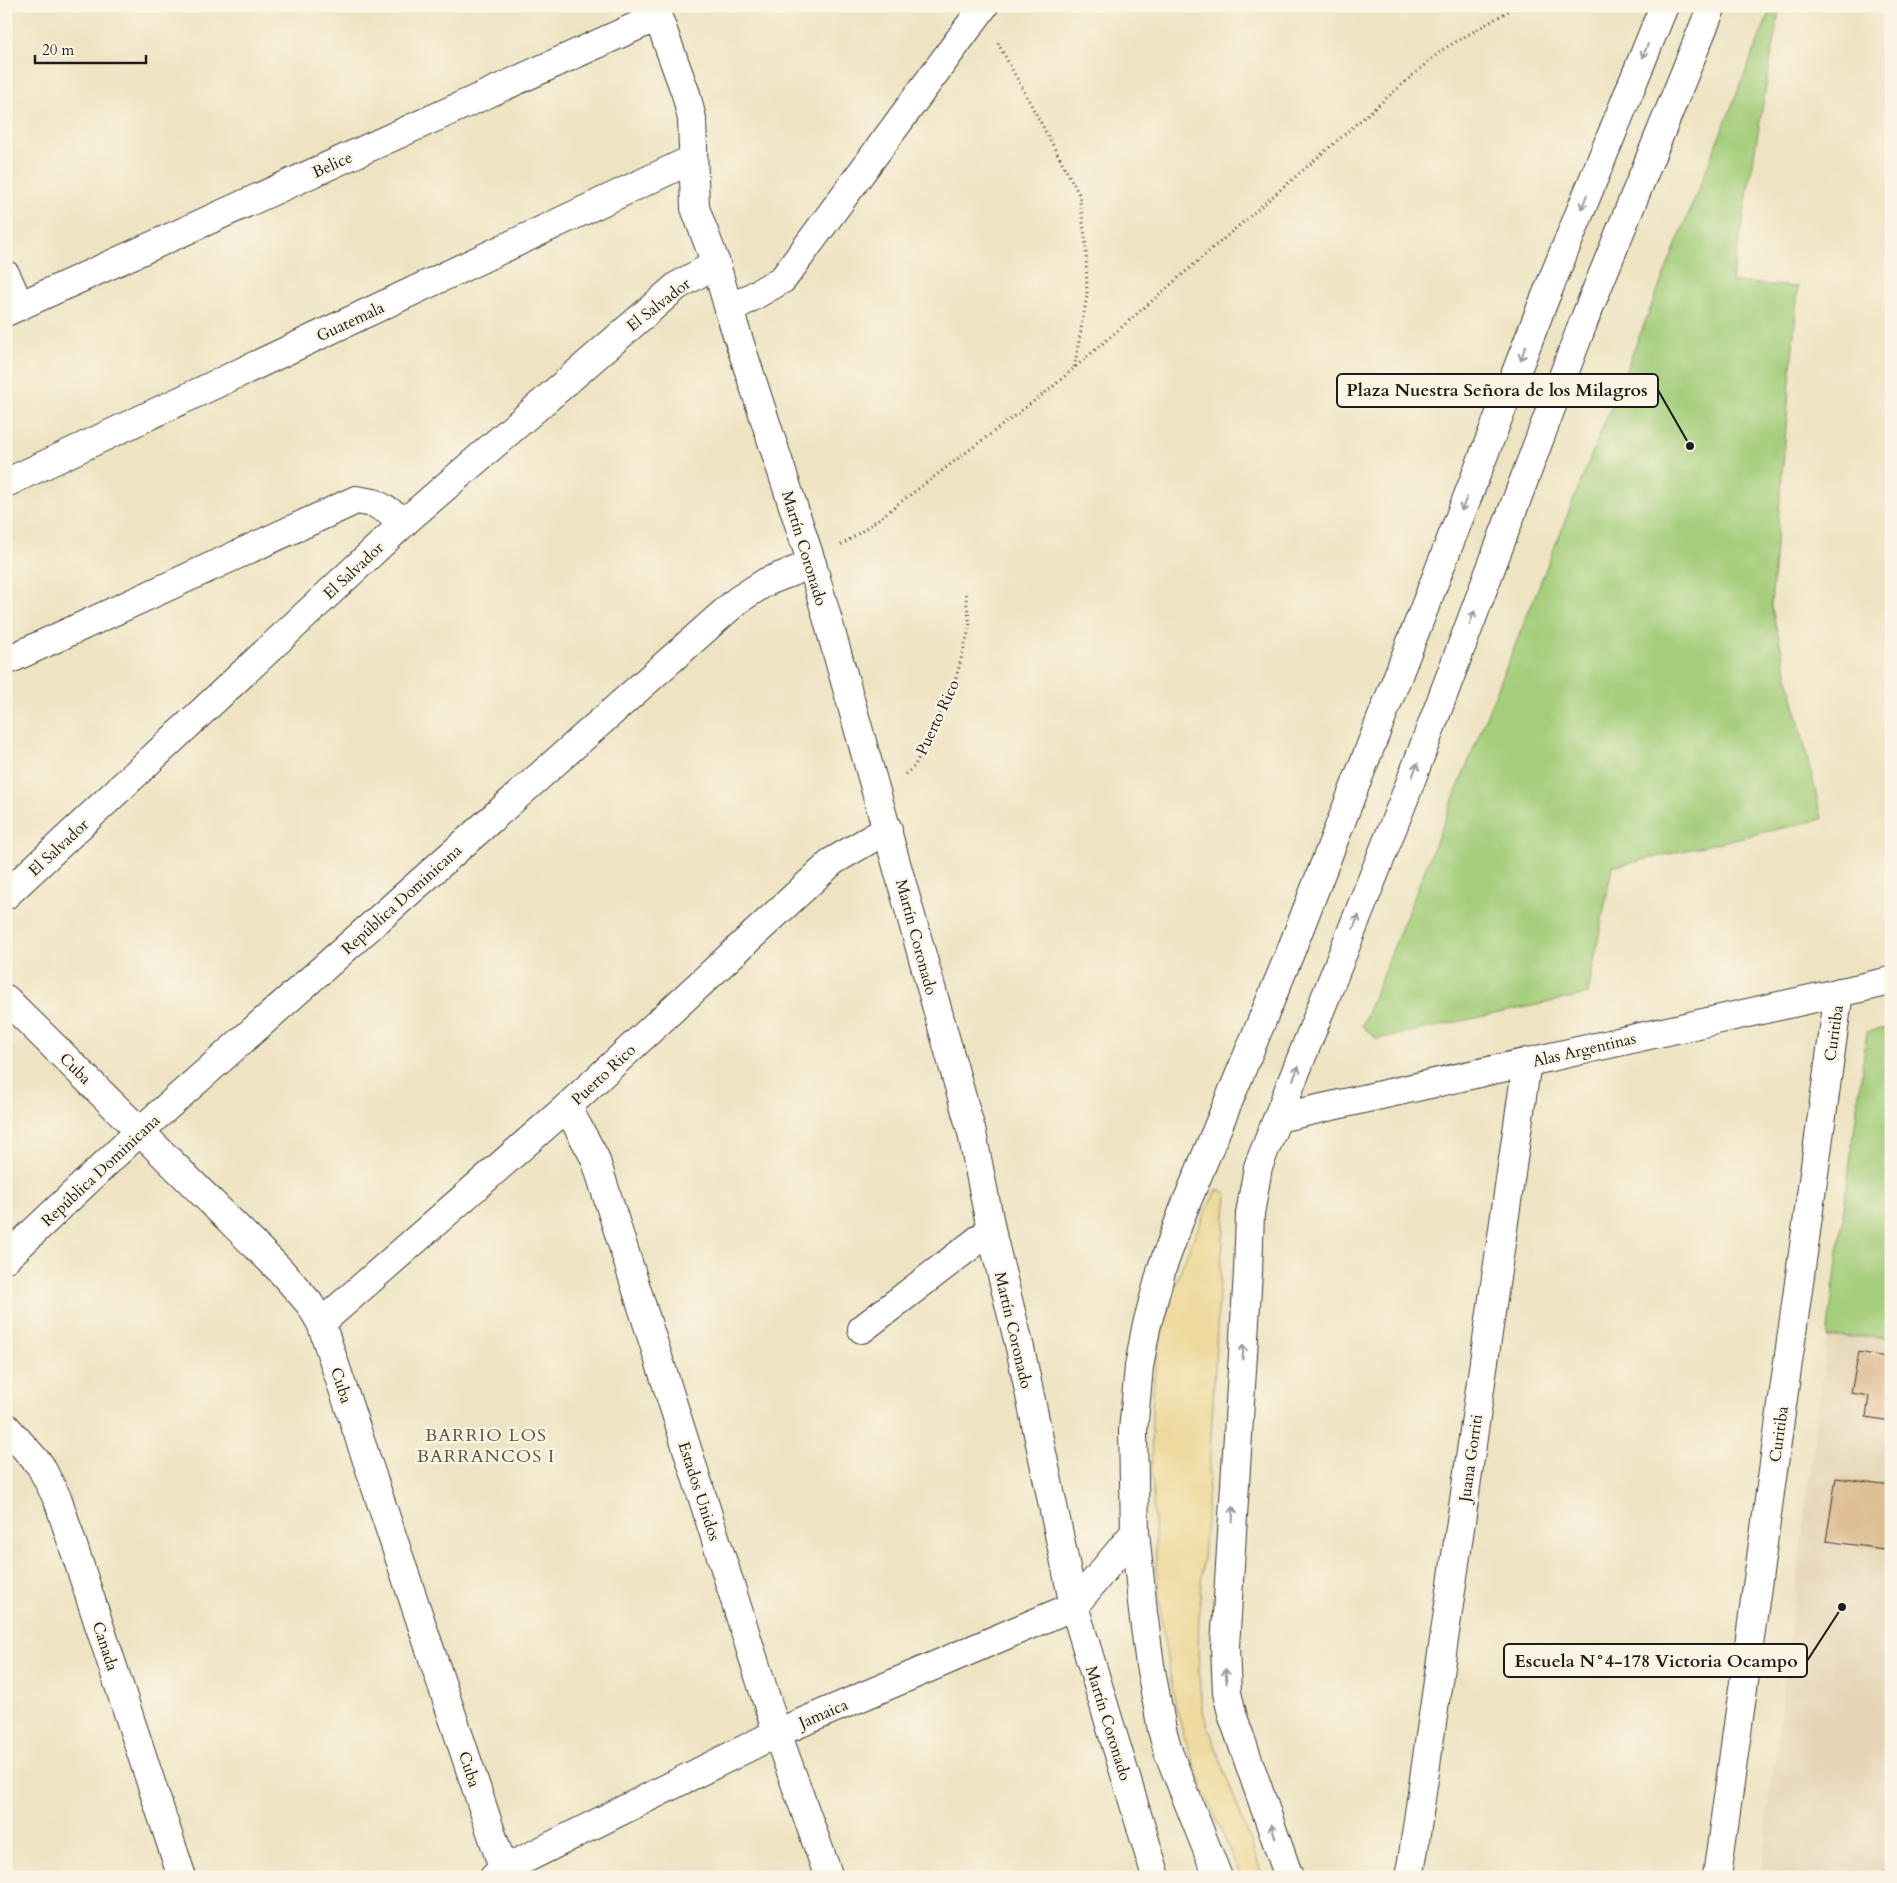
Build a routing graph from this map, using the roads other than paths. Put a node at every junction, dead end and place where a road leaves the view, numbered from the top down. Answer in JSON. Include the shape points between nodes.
{"nodes":[{"id":1,"x":1664,"y":6,"type":"edge"},
{"id":2,"x":1712,"y":6,"type":"edge"},
{"id":3,"x":983,"y":9,"type":"edge"},
{"id":4,"x":656,"y":11,"type":"edge"},
{"id":5,"x":693,"y":160,"type":"junction"},
{"id":6,"x":716,"y":264,"type":"junction"},
{"id":7,"x":6,"y":275,"type":"edge"},
{"id":8,"x":13,"y":309,"type":"edge"},
{"id":9,"x":729,"y":310,"type":"junction"},
{"id":10,"x":6,"y":483,"type":"edge"},
{"id":11,"x":406,"y":521,"type":"junction"},
{"id":12,"x":812,"y":564,"type":"junction"},
{"id":13,"x":6,"y":661,"type":"edge"},
{"id":14,"x":888,"y":829,"type":"junction"},
{"id":15,"x":6,"y":895,"type":"edge"},
{"id":16,"x":1891,"y":981,"type":"edge"},
{"id":17,"x":1839,"y":992,"type":"junction"},
{"id":18,"x":6,"y":998,"type":"edge"},
{"id":19,"x":1527,"y":1062,"type":"junction"},
{"id":20,"x":568,"y":1107,"type":"junction"},
{"id":21,"x":1278,"y":1118,"type":"junction"},
{"id":22,"x":140,"y":1131,"type":"junction"},
{"id":23,"x":991,"y":1230,"type":"junction"},
{"id":24,"x":6,"y":1258,"type":"edge"},
{"id":25,"x":321,"y":1324,"type":"junction"},
{"id":26,"x":862,"y":1329,"type":"dead end"},
{"id":27,"x":6,"y":1427,"type":"edge"},
{"id":28,"x":1135,"y":1532,"type":"junction"},
{"id":29,"x":1074,"y":1606,"type":"junction"},
{"id":30,"x":776,"y":1733,"type":"junction"},
{"id":31,"x":1408,"y":1869,"type":"edge"},
{"id":32,"x":501,"y":1874,"type":"edge"},
{"id":33,"x":182,"y":1877,"type":"edge"},
{"id":34,"x":829,"y":1877,"type":"edge"},
{"id":35,"x":1156,"y":1877,"type":"edge"},
{"id":36,"x":1218,"y":1877,"type":"edge"},
{"id":37,"x":1289,"y":1877,"type":"edge"},
{"id":38,"x":1717,"y":1877,"type":"edge"}],
"edges":[{"from":1,"to":28,"type":"street","one_way":true,"via":[[1541,308],[1290,953],[1162,1268],[1139,1367],[1134,1431]]},
{"from":21,"to":2,"type":"street","one_way":true,"via":[[1404,799],[1586,318]]},
{"from":3,"to":9,"type":"street","via":[[783,279]]},
{"from":4,"to":5,"type":"street","name":"Martín Coronado","via":[[686,94],[692,119]]},
{"from":4,"to":8,"type":"street","name":"Belice"},
{"from":5,"to":6,"type":"street","name":"Martín Coronado","via":[[695,208]]},
{"from":5,"to":10,"type":"street","name":"Guatemala"},
{"from":6,"to":9,"type":"street","name":"Martín Coronado"},
{"from":6,"to":11,"type":"street","name":"El Salvador","via":[[677,286]]},
{"from":7,"to":8,"type":"street"},
{"from":9,"to":12,"type":"street","name":"Martín Coronado"},
{"from":11,"to":13,"type":"street","via":[[374,502],[356,500]]},
{"from":11,"to":15,"type":"street","name":"El Salvador"},
{"from":12,"to":14,"type":"street","name":"Martín Coronado"},
{"from":12,"to":22,"type":"street","name":"República Dominicana","via":[[766,582],[738,600]]},
{"from":14,"to":20,"type":"street","name":"Puerto Rico","via":[[833,861]]},
{"from":14,"to":23,"type":"street","name":"Martín Coronado","via":[[972,1133]]},
{"from":16,"to":17,"type":"street","name":"Alas Argentinas"},
{"from":17,"to":19,"type":"street","name":"Alas Argentinas"},
{"from":17,"to":38,"type":"street","name":"Curitiba"},
{"from":18,"to":22,"type":"street","name":"Cuba"},
{"from":19,"to":21,"type":"street","name":"Alas Argentinas"},
{"from":19,"to":31,"type":"street","name":"Juana Gorriti"},
{"from":20,"to":25,"type":"street","name":"Puerto Rico"},
{"from":20,"to":30,"type":"street","name":"Estados Unidos","via":[[595,1158]]},
{"from":37,"to":21,"type":"street","one_way":true,"via":[[1233,1717],[1225,1663],[1250,1214],[1258,1167]]},
{"from":22,"to":24,"type":"street","name":"República Dominicana"},
{"from":22,"to":25,"type":"street","name":"Cuba","via":[[280,1270],[309,1303]]},
{"from":23,"to":26,"type":"street"},
{"from":23,"to":29,"type":"street","name":"Martín Coronado","via":[[1020,1348]]},
{"from":25,"to":32,"type":"street","name":"Cuba"},
{"from":27,"to":33,"type":"street","name":"Canada","via":[[40,1464],[58,1500]]},
{"from":28,"to":29,"type":"street","name":"Jamaica"},
{"from":28,"to":36,"type":"street","via":[[1150,1665],[1162,1730]]},
{"from":29,"to":30,"type":"street","name":"Jamaica"},
{"from":29,"to":35,"type":"street","name":"Martín Coronado"},
{"from":30,"to":32,"type":"street","name":"Jamaica"},
{"from":30,"to":34,"type":"street","name":"Estados Unidos"}]}
